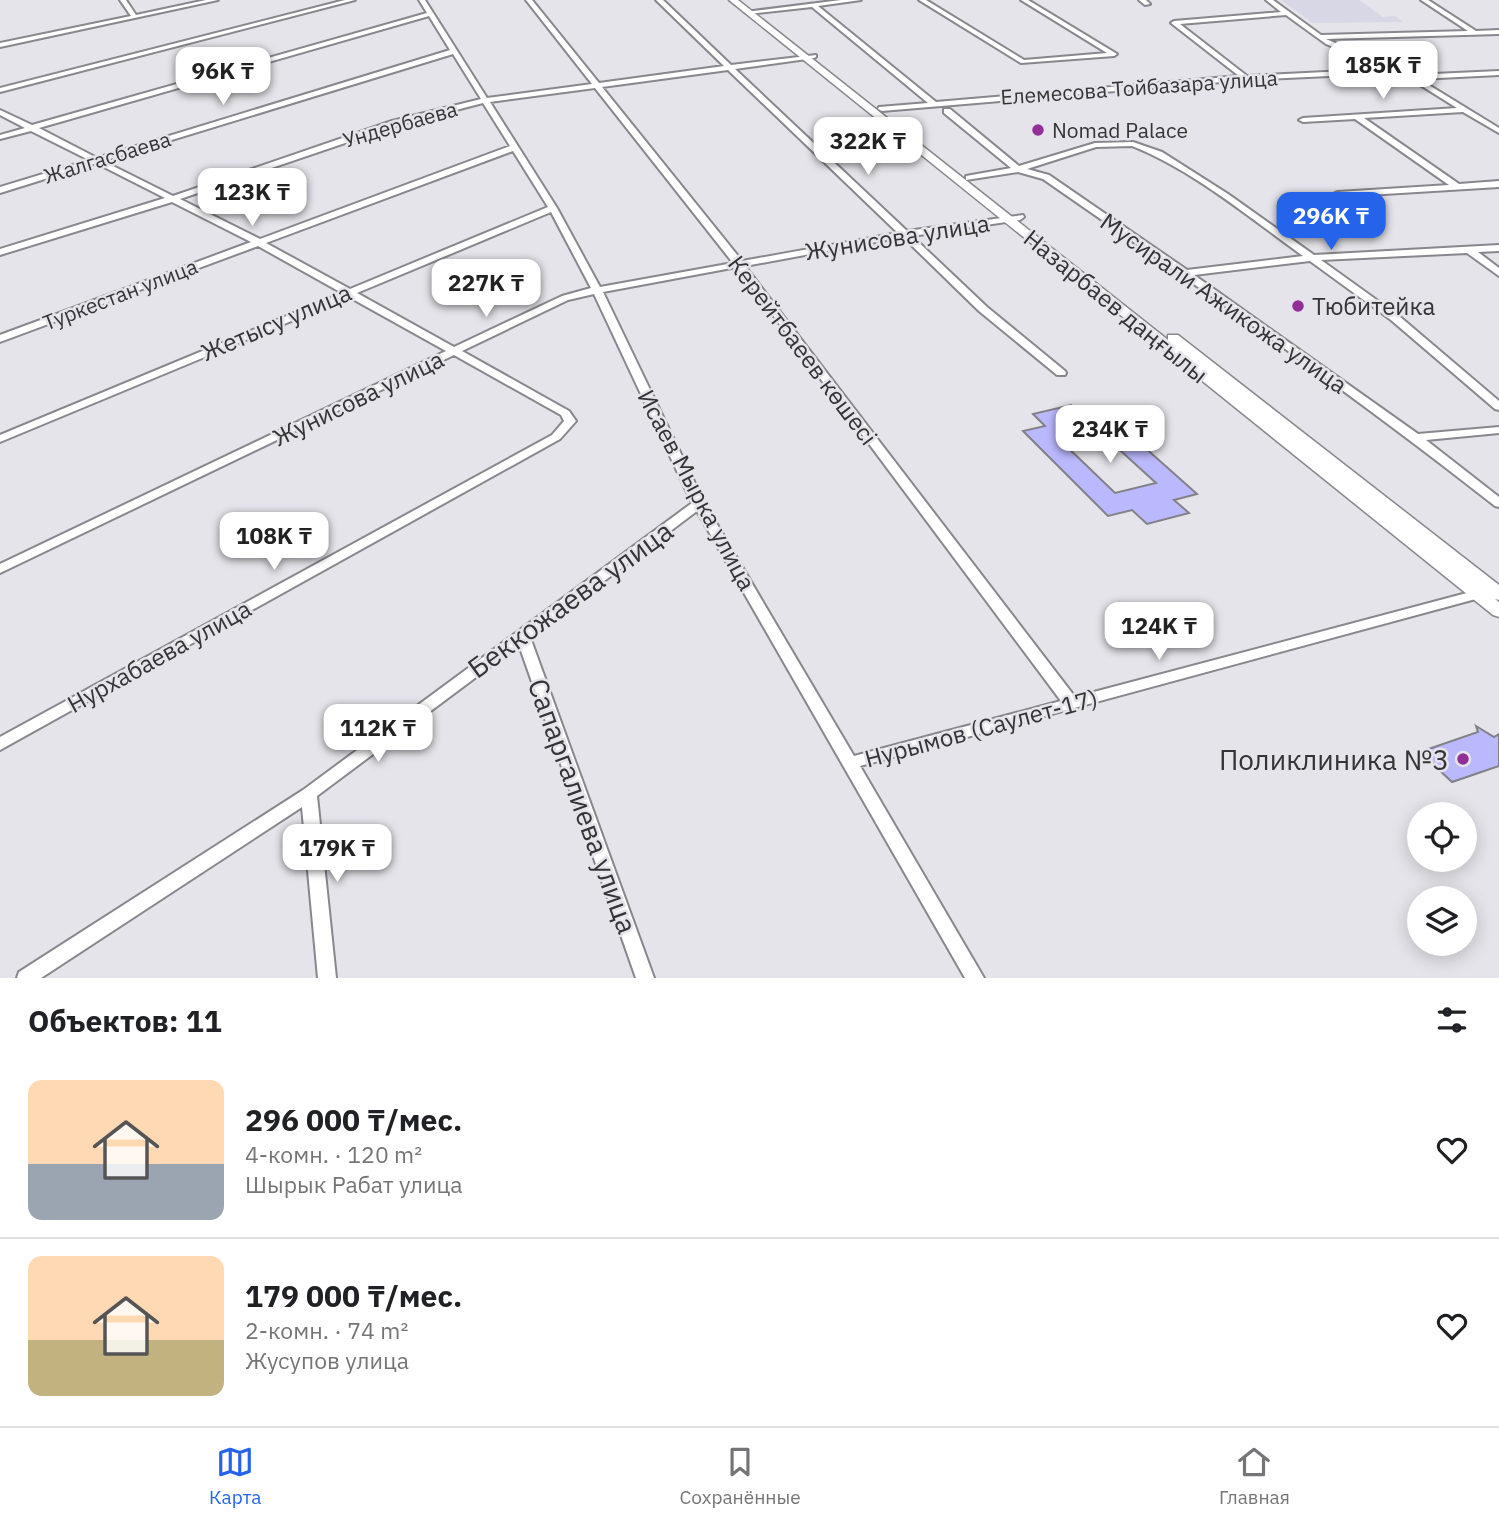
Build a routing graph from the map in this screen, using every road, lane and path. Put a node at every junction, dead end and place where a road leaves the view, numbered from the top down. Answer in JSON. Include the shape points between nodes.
{"nodes":[{"id":1,"x":123,"y":0,"type":"edge"},
{"id":2,"x":215,"y":0,"type":"edge"},
{"id":3,"x":352,"y":0,"type":"edge"},
{"id":4,"x":422,"y":0,"type":"edge"},
{"id":5,"x":529,"y":0,"type":"edge"},
{"id":6,"x":659,"y":0,"type":"edge"},
{"id":7,"x":733,"y":0,"type":"edge"},
{"id":8,"x":858,"y":0,"type":"edge"},
{"id":9,"x":922,"y":0,"type":"edge"},
{"id":10,"x":1024,"y":0,"type":"edge"},
{"id":11,"x":1269,"y":0,"type":"edge"},
{"id":12,"x":1424,"y":0,"type":"edge"},
{"id":13,"x":828,"y":1,"type":"edge"},
{"id":14,"x":813,"y":5,"type":"junction"},
{"id":15,"x":749,"y":8,"type":"edge"},
{"id":16,"x":1287,"y":13,"type":"junction"},
{"id":17,"x":431,"y":14,"type":"junction"},
{"id":18,"x":134,"y":16,"type":"junction"},
{"id":19,"x":1474,"y":32,"type":"junction"},
{"id":20,"x":1499,"y":32,"type":"edge"},
{"id":21,"x":1319,"y":37,"type":"junction"},
{"id":22,"x":0,"y":45,"type":"edge"},
{"id":23,"x":454,"y":51,"type":"junction"},
{"id":24,"x":809,"y":56,"type":"junction"},
{"id":25,"x":729,"y":66,"type":"junction"},
{"id":26,"x":1396,"y":71,"type":"junction"},
{"id":27,"x":1499,"y":73,"type":"edge"},
{"id":28,"x":1411,"y":77,"type":"junction"},
{"id":29,"x":1245,"y":78,"type":"junction"},
{"id":30,"x":595,"y":83,"type":"junction"},
{"id":31,"x":0,"y":90,"type":"edge"},
{"id":32,"x":486,"y":100,"type":"junction"},
{"id":33,"x":934,"y":104,"type":"junction"},
{"id":34,"x":882,"y":109,"type":"junction"},
{"id":35,"x":1466,"y":110,"type":"junction"},
{"id":36,"x":947,"y":111,"type":"dead end"},
{"id":37,"x":0,"y":112,"type":"edge"},
{"id":38,"x":1357,"y":117,"type":"junction"},
{"id":39,"x":1303,"y":120,"type":"dead end"},
{"id":40,"x":32,"y":128,"type":"junction"},
{"id":41,"x":1499,"y":131,"type":"edge"},
{"id":42,"x":0,"y":137,"type":"edge"},
{"id":43,"x":516,"y":147,"type":"junction"},
{"id":44,"x":98,"y":160,"type":"junction"},
{"id":45,"x":1018,"y":169,"type":"junction"},
{"id":46,"x":969,"y":177,"type":"junction"},
{"id":47,"x":1499,"y":184,"type":"edge"},
{"id":48,"x":1456,"y":186,"type":"junction"},
{"id":49,"x":0,"y":190,"type":"edge"},
{"id":50,"x":1338,"y":195,"type":"dead end"},
{"id":51,"x":172,"y":199,"type":"junction"},
{"id":52,"x":553,"y":208,"type":"junction"},
{"id":53,"x":1013,"y":218,"type":"junction"},
{"id":54,"x":906,"y":234,"type":"junction"},
{"id":55,"x":258,"y":242,"type":"junction"},
{"id":56,"x":1499,"y":248,"type":"edge"},
{"id":57,"x":1468,"y":249,"type":"junction"},
{"id":58,"x":0,"y":252,"type":"edge"},
{"id":59,"x":1314,"y":258,"type":"junction"},
{"id":60,"x":739,"y":264,"type":"junction"},
{"id":61,"x":1499,"y":272,"type":"edge"},
{"id":62,"x":1185,"y":273,"type":"junction"},
{"id":63,"x":597,"y":290,"type":"junction"},
{"id":64,"x":346,"y":293,"type":"junction"},
{"id":65,"x":0,"y":339,"type":"edge"},
{"id":66,"x":458,"y":350,"type":"junction"},
{"id":67,"x":1061,"y":373,"type":"dead end"},
{"id":68,"x":1499,"y":407,"type":"edge"},
{"id":69,"x":1499,"y":430,"type":"edge"},
{"id":70,"x":1416,"y":438,"type":"junction"},
{"id":71,"x":0,"y":439,"type":"edge"},
{"id":72,"x":1499,"y":503,"type":"edge"},
{"id":73,"x":699,"y":504,"type":"junction"},
{"id":74,"x":0,"y":569,"type":"edge"},
{"id":75,"x":1478,"y":594,"type":"junction"},
{"id":76,"x":1499,"y":594,"type":"edge"},
{"id":77,"x":1499,"y":611,"type":"edge"},
{"id":78,"x":522,"y":634,"type":"junction"},
{"id":79,"x":1072,"y":704,"type":"junction"},
{"id":80,"x":0,"y":744,"type":"edge"},
{"id":81,"x":850,"y":763,"type":"junction"},
{"id":82,"x":309,"y":794,"type":"junction"},
{"id":83,"x":26,"y":978,"type":"edge"},
{"id":84,"x":327,"y":978,"type":"edge"},
{"id":85,"x":645,"y":978,"type":"edge"},
{"id":86,"x":975,"y":978,"type":"edge"}],
"edges":[{"from":1,"to":18,"type":"street"},
{"from":2,"to":18,"type":"street"},
{"from":3,"to":31,"type":"street"},
{"from":4,"to":17,"type":"street","name":"Исаев Мырка улица"},
{"from":5,"to":30,"type":"street","name":"Керейтбаеев көшесі"},
{"from":6,"to":25,"type":"street"},
{"from":7,"to":15,"type":"main road","name":"Назарбаев даңғылы"},
{"from":8,"to":13,"type":"street"},
{"from":9,"to":10,"type":"street","via":[[1023,62],[1114,54]]},
{"from":11,"to":16,"type":"street"},
{"from":12,"to":19,"type":"street"},
{"from":13,"to":14,"type":"street"},
{"from":14,"to":15,"type":"street"},
{"from":14,"to":33,"type":"street"},
{"from":15,"to":24,"type":"main road","name":"Назарбаев даңғылы"},
{"from":16,"to":21,"type":"street"},
{"from":16,"to":29,"type":"street","via":[[1174,23]]},
{"from":17,"to":23,"type":"street","name":"Исаев Мырка улица"},
{"from":17,"to":40,"type":"street"},
{"from":18,"to":22,"type":"street"},
{"from":19,"to":20,"type":"street"},
{"from":19,"to":21,"type":"street"},
{"from":21,"to":26,"type":"street"},
{"from":23,"to":32,"type":"street","name":"Исаев Мырка улица"},
{"from":23,"to":44,"type":"street","name":"Жалгасбаева"},
{"from":24,"to":25,"type":"street","name":"Ундербаева"},
{"from":24,"to":34,"type":"main road","name":"Назарбаев даңғылы"},
{"from":24,"to":53,"type":"main road","name":"Назарбаев даңғылы"},
{"from":25,"to":30,"type":"street","name":"Ундербаева"},
{"from":25,"to":54,"type":"street"},
{"from":26,"to":28,"type":"street"},
{"from":26,"to":29,"type":"street","name":"Елемесова Тойбазара улица"},
{"from":27,"to":28,"type":"street"},
{"from":28,"to":35,"type":"street"},
{"from":29,"to":33,"type":"street","name":"Елемесова Тойбазара улица"},
{"from":30,"to":32,"type":"street","name":"Ундербаева"},
{"from":30,"to":60,"type":"street","name":"Керейтбаеев көшесі"},
{"from":32,"to":43,"type":"street","name":"Исаев Мырка улица"},
{"from":32,"to":51,"type":"street","name":"Ундербаева","via":[[395,123]]},
{"from":33,"to":34,"type":"street","name":"Елемесова Тойбазара улица"},
{"from":34,"to":46,"type":"main road","name":"Назарбаев даңғылы"},
{"from":35,"to":38,"type":"street"},
{"from":35,"to":41,"type":"street"},
{"from":36,"to":45,"type":"street","name":"Мусирали Ажикожа улица"},
{"from":37,"to":40,"type":"street"},
{"from":38,"to":39,"type":"street"},
{"from":38,"to":48,"type":"street"},
{"from":40,"to":42,"type":"street"},
{"from":40,"to":44,"type":"street"},
{"from":43,"to":52,"type":"street","name":"Исаев Мырка улица"},
{"from":43,"to":55,"type":"street","name":"Туркестан улица"},
{"from":44,"to":49,"type":"street","name":"Жалгасбаева"},
{"from":44,"to":51,"type":"street"},
{"from":45,"to":46,"type":"street"},
{"from":45,"to":59,"type":"street","via":[[1096,145],[1133,144],[1159,154]]},
{"from":45,"to":62,"type":"street","name":"Мусирали Ажикожа улица","via":[[1046,177]]},
{"from":46,"to":53,"type":"main road","name":"Назарбаев даңғылы"},
{"from":47,"to":48,"type":"street"},
{"from":48,"to":50,"type":"street"},
{"from":51,"to":55,"type":"street"},
{"from":51,"to":58,"type":"street","name":"Ундербаева"},
{"from":52,"to":63,"type":"street","name":"Исаев Мырка улица"},
{"from":52,"to":64,"type":"street","name":"Жетысу улица"},
{"from":53,"to":54,"type":"street","name":"Жунисова улица"},
{"from":53,"to":75,"type":"main road","name":"Назарбаев даңғылы"},
{"from":53,"to":76,"type":"main road","name":"Назарбаев даңғылы"},
{"from":54,"to":60,"type":"street","name":"Жунисова улица"},
{"from":54,"to":67,"type":"street","via":[[983,309]]},
{"from":55,"to":64,"type":"street"},
{"from":55,"to":65,"type":"street","name":"Туркестан улица"},
{"from":56,"to":57,"type":"street"},
{"from":57,"to":59,"type":"street"},
{"from":57,"to":61,"type":"street"},
{"from":59,"to":62,"type":"street"},
{"from":59,"to":68,"type":"street","via":[[1395,318]]},
{"from":60,"to":63,"type":"street","name":"Жунисова улица"},
{"from":60,"to":79,"type":"street","name":"Керейтбаеев көшесі"},
{"from":62,"to":70,"type":"street","name":"Мусирали Ажикожа улица"},
{"from":63,"to":66,"type":"street","name":"Жунисова улица","via":[[565,298]]},
{"from":63,"to":73,"type":"street","name":"Исаев Мырка улица"},
{"from":64,"to":66,"type":"street"},
{"from":64,"to":71,"type":"street","name":"Жетысу улица"},
{"from":66,"to":74,"type":"street","name":"Жунисова улица"},
{"from":66,"to":80,"type":"street","name":"Нурхабаева улица","via":[[565,413],[570,421],[556,437]]},
{"from":69,"to":70,"type":"street"},
{"from":70,"to":72,"type":"street","name":"Мусирали Ажикожа улица"},
{"from":73,"to":78,"type":"street","name":"Беккожаева улица"},
{"from":73,"to":81,"type":"street","name":"Исаев Мырка улица"},
{"from":75,"to":77,"type":"main road","name":"Назарбаев даңғылы"},
{"from":75,"to":79,"type":"street","name":"Нурымов (Саулет-17)"},
{"from":78,"to":82,"type":"street","name":"Беккожаева улица"},
{"from":78,"to":85,"type":"street","name":"Сапаргалиева улица"},
{"from":79,"to":81,"type":"street","name":"Нурымов (Саулет-17)"},
{"from":81,"to":86,"type":"street","name":"Исаев Мырка улица"},
{"from":82,"to":83,"type":"street","name":"Беккожаева улица"},
{"from":82,"to":84,"type":"street"}]}
